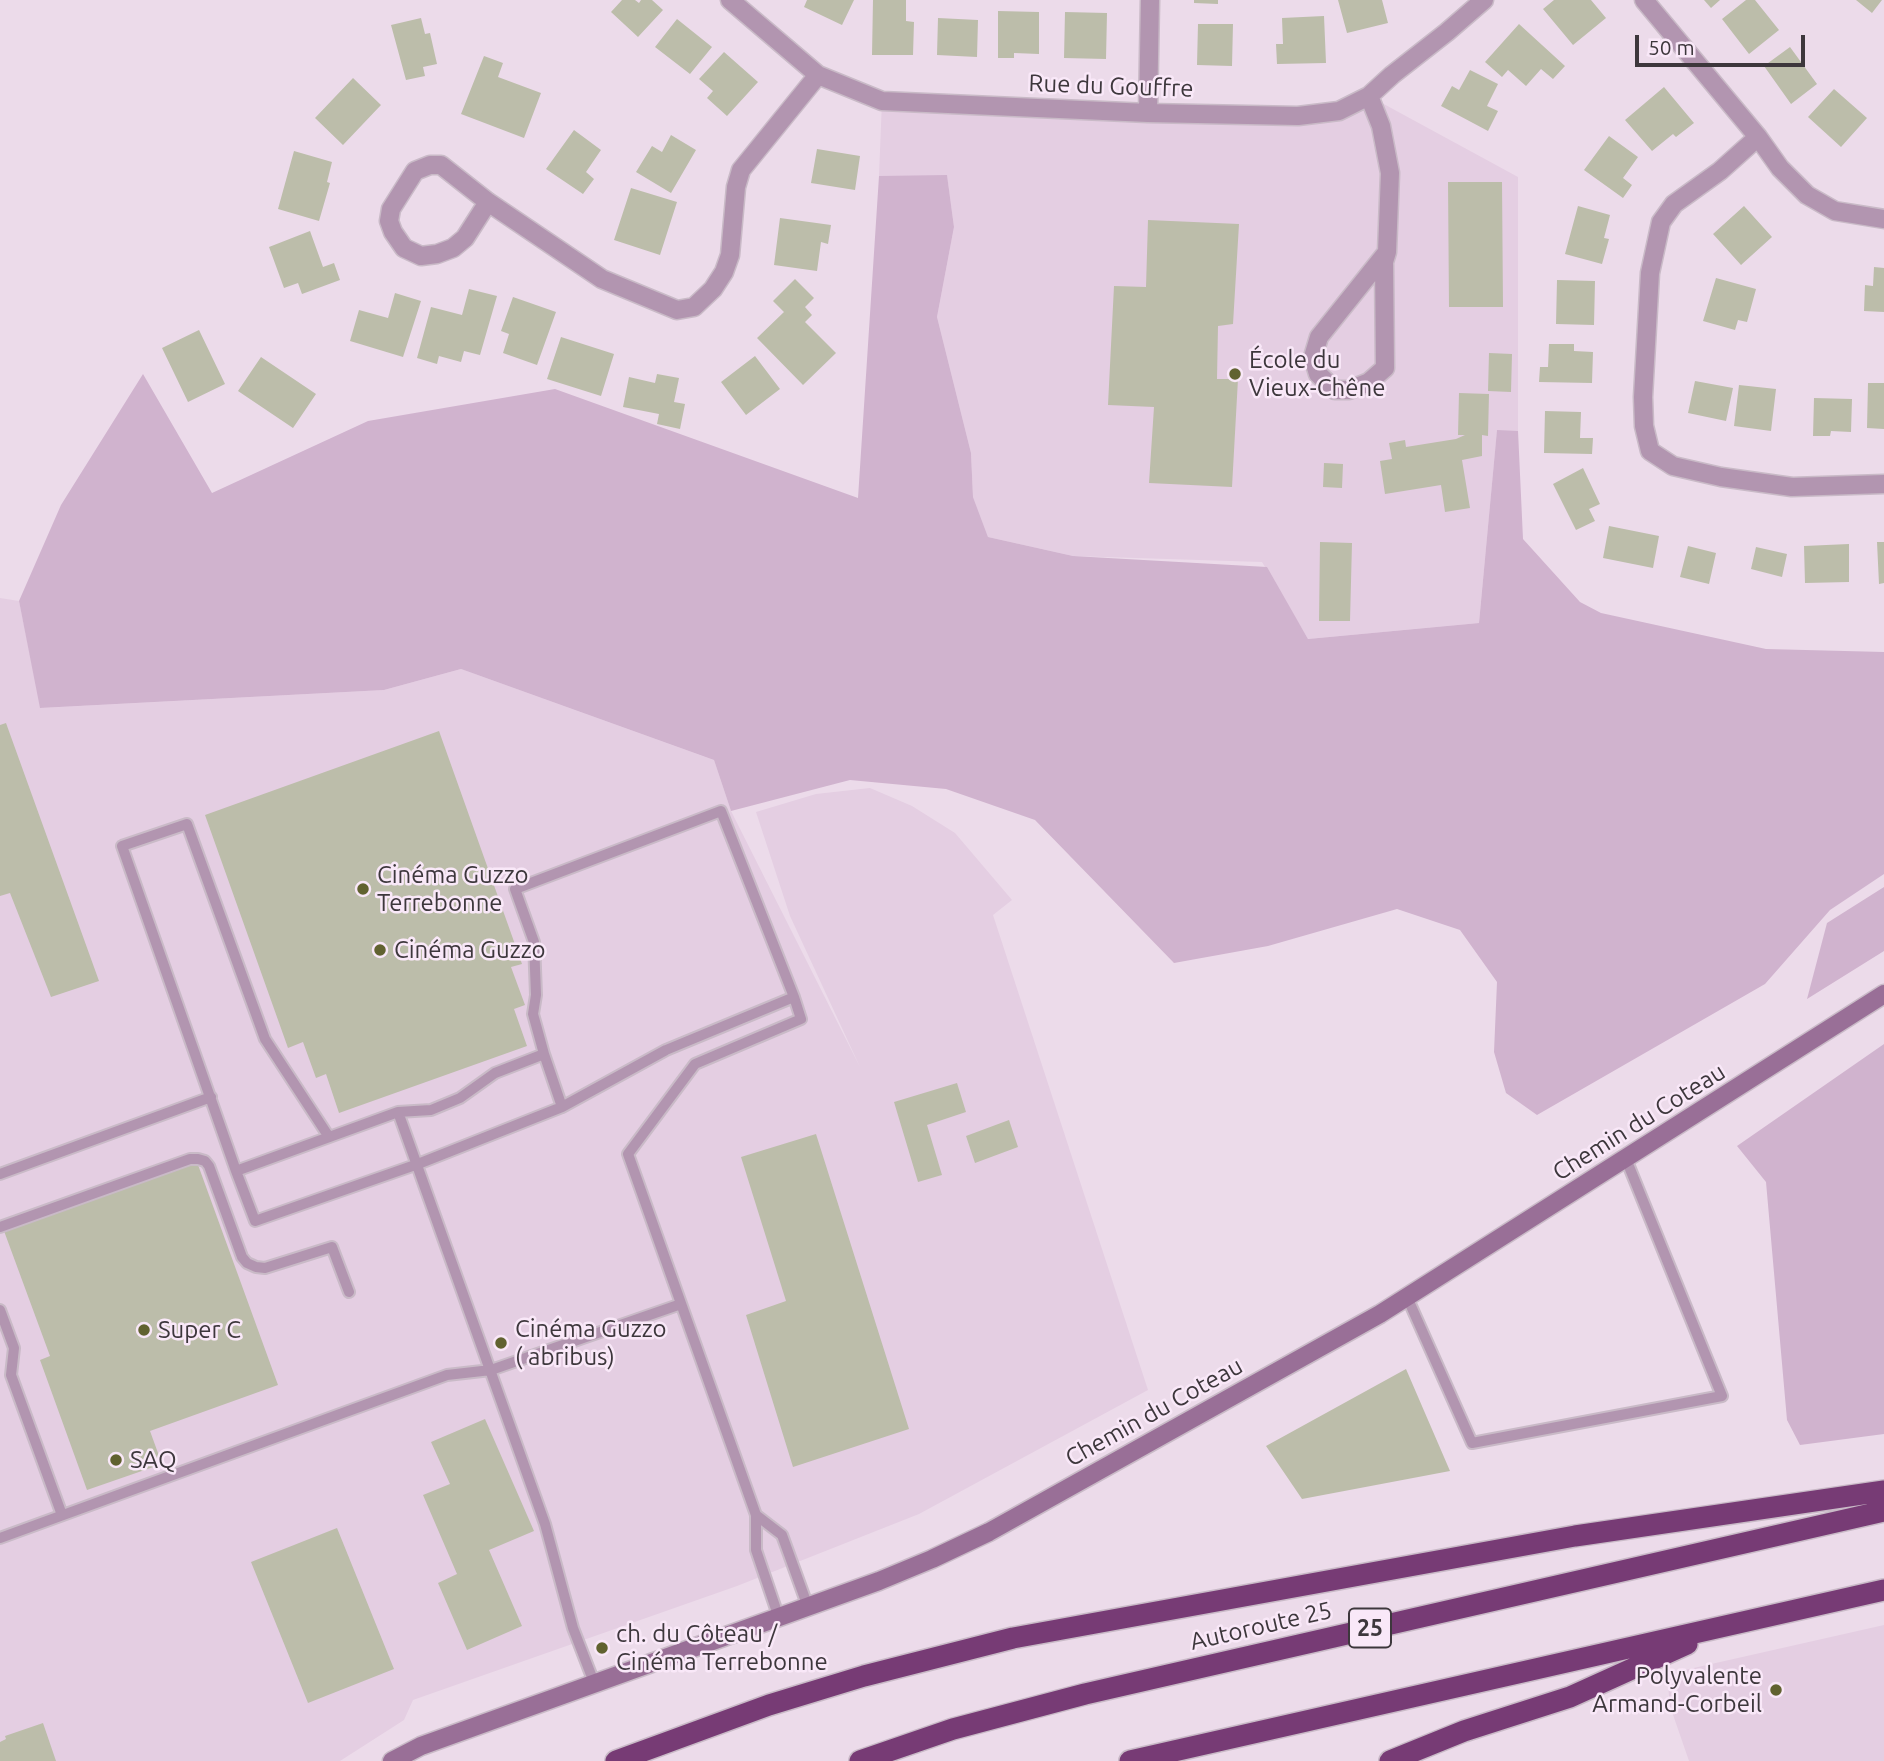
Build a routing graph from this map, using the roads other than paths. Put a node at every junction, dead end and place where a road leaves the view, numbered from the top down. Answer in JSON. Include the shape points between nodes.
{"nodes":[{"id":1,"x":730,"y":0,"type":"edge"},
{"id":2,"x":1150,"y":0,"type":"edge"},
{"id":3,"x":1484,"y":0,"type":"edge"},
{"id":4,"x":1644,"y":0,"type":"edge"},
{"id":5,"x":818,"y":75,"type":"junction"},
{"id":6,"x":1369,"y":96,"type":"junction"},
{"id":7,"x":1148,"y":113,"type":"junction"},
{"id":8,"x":1758,"y":137,"type":"junction"},
{"id":9,"x":488,"y":202,"type":"junction"},
{"id":10,"x":1884,"y":219,"type":"edge"},
{"id":11,"x":1387,"y":252,"type":"junction"},
{"id":12,"x":1884,"y":484,"type":"edge"},
{"id":13,"x":1884,"y":994,"type":"edge"},
{"id":14,"x":794,"y":997,"type":"junction"},
{"id":15,"x":544,"y":1054,"type":"junction"},
{"id":16,"x":211,"y":1097,"type":"junction"},
{"id":17,"x":562,"y":1107,"type":"junction"},
{"id":18,"x":398,"y":1112,"type":"junction"},
{"id":19,"x":329,"y":1137,"type":"junction"},
{"id":20,"x":1626,"y":1159,"type":"junction"},
{"id":21,"x":418,"y":1164,"type":"junction"},
{"id":22,"x":236,"y":1171,"type":"junction"},
{"id":23,"x":0,"y":1174,"type":"edge"},
{"id":24,"x":0,"y":1227,"type":"edge"},
{"id":25,"x":349,"y":1292,"type":"dead end"},
{"id":26,"x":1407,"y":1297,"type":"junction"},
{"id":27,"x":681,"y":1304,"type":"junction"},
{"id":28,"x":0,"y":1310,"type":"edge"},
{"id":29,"x":491,"y":1370,"type":"junction"},
{"id":30,"x":1884,"y":1491,"type":"edge"},
{"id":31,"x":1884,"y":1511,"type":"edge"},
{"id":32,"x":62,"y":1515,"type":"junction"},
{"id":33,"x":756,"y":1515,"type":"junction"},
{"id":34,"x":0,"y":1538,"type":"edge"},
{"id":35,"x":1884,"y":1590,"type":"edge"},
{"id":36,"x":808,"y":1607,"type":"junction"},
{"id":37,"x":779,"y":1618,"type":"junction"},
{"id":38,"x":1729,"y":1625,"type":"junction"},
{"id":39,"x":595,"y":1685,"type":"junction"},
{"id":40,"x":392,"y":1761,"type":"edge"},
{"id":41,"x":616,"y":1761,"type":"edge"},
{"id":42,"x":860,"y":1761,"type":"edge"},
{"id":43,"x":1130,"y":1761,"type":"edge"},
{"id":44,"x":1390,"y":1761,"type":"edge"}],
"edges":[{"from":1,"to":5,"type":"street","name":"Rue du Gouffre"},
{"from":2,"to":7,"type":"street"},
{"from":3,"to":6,"type":"street","name":"Rue du Gouffre"},
{"from":4,"to":8,"type":"street"},
{"from":5,"to":7,"type":"street","name":"Rue du Gouffre","via":[[882,101]]},
{"from":5,"to":9,"type":"street","via":[[741,170],[730,255],[713,289],[694,307],[677,310],[602,279]]},
{"from":6,"to":7,"type":"street","name":"Rue du Gouffre","via":[[1339,111],[1298,116]]},
{"from":6,"to":11,"type":"street","via":[[1381,126],[1390,173]]},
{"from":8,"to":10,"type":"street","via":[[1807,195],[1835,211]]},
{"from":8,"to":12,"type":"street","via":[[1674,204],[1661,222],[1650,273],[1643,397],[1650,451],[1673,466],[1721,477],[1792,487]]},
{"from":9,"to":9,"type":"street","via":[[441,165],[430,165],[415,171],[388,220],[404,248],[421,256],[437,254],[465,238]]},
{"from":11,"to":11,"type":"street","via":[[1319,337],[1313,357],[1318,374],[1335,390],[1369,382],[1385,368]]},
{"from":13,"to":20,"type":"street","name":"Chemin du Coteau"},
{"from":14,"to":15,"type":"lane","via":[[721,811],[515,889],[534,942],[533,1014]]},
{"from":14,"to":17,"type":"lane","via":[[666,1050]]},
{"from":14,"to":27,"type":"lane","via":[[801,1019],[695,1064],[628,1154]]},
{"from":15,"to":17,"type":"lane"},
{"from":15,"to":18,"type":"lane","via":[[495,1073],[460,1098],[431,1110]]},
{"from":16,"to":19,"type":"lane","via":[[122,846],[187,824],[265,1040]]},
{"from":16,"to":22,"type":"lane"},
{"from":16,"to":23,"type":"lane"},
{"from":17,"to":21,"type":"lane"},
{"from":18,"to":19,"type":"lane"},
{"from":18,"to":21,"type":"lane"},
{"from":19,"to":22,"type":"lane"},
{"from":20,"to":26,"type":"street","name":"Chemin du Coteau"},
{"from":20,"to":26,"type":"lane","via":[[1722,1396],[1472,1443]]},
{"from":21,"to":22,"type":"lane","via":[[255,1220]]},
{"from":21,"to":29,"type":"lane"},
{"from":24,"to":25,"type":"lane","via":[[198,1158],[209,1166],[247,1263],[265,1268],[332,1247]]},
{"from":26,"to":36,"type":"street","name":"Chemin du Coteau","via":[[989,1532]]},
{"from":27,"to":29,"type":"lane"},
{"from":27,"to":33,"type":"lane"},
{"from":28,"to":32,"type":"lane","via":[[14,1348],[11,1376]]},
{"from":29,"to":32,"type":"lane","via":[[447,1375]]},
{"from":29,"to":39,"type":"lane"},
{"from":30,"to":41,"type":"highway","via":[[1575,1536],[1024,1636],[779,1701]]},
{"from":31,"to":42,"type":"highway","name":"Autoroute 25","number":"25","via":[[1086,1694],[953,1729]]},
{"from":32,"to":34,"type":"lane"},
{"from":33,"to":36,"type":"lane","via":[[782,1535]]},
{"from":33,"to":37,"type":"lane","via":[[756,1550]]},
{"from":35,"to":38,"type":"highway"},
{"from":36,"to":37,"type":"street","name":"Chemin du Coteau"},
{"from":37,"to":39,"type":"street","name":"Chemin du Coteau"},
{"from":38,"to":43,"type":"highway"},
{"from":38,"to":44,"type":"highway","via":[[1570,1697],[1426,1744]]},
{"from":39,"to":40,"type":"street","name":"Chemin du Coteau","via":[[421,1746]]}]}
